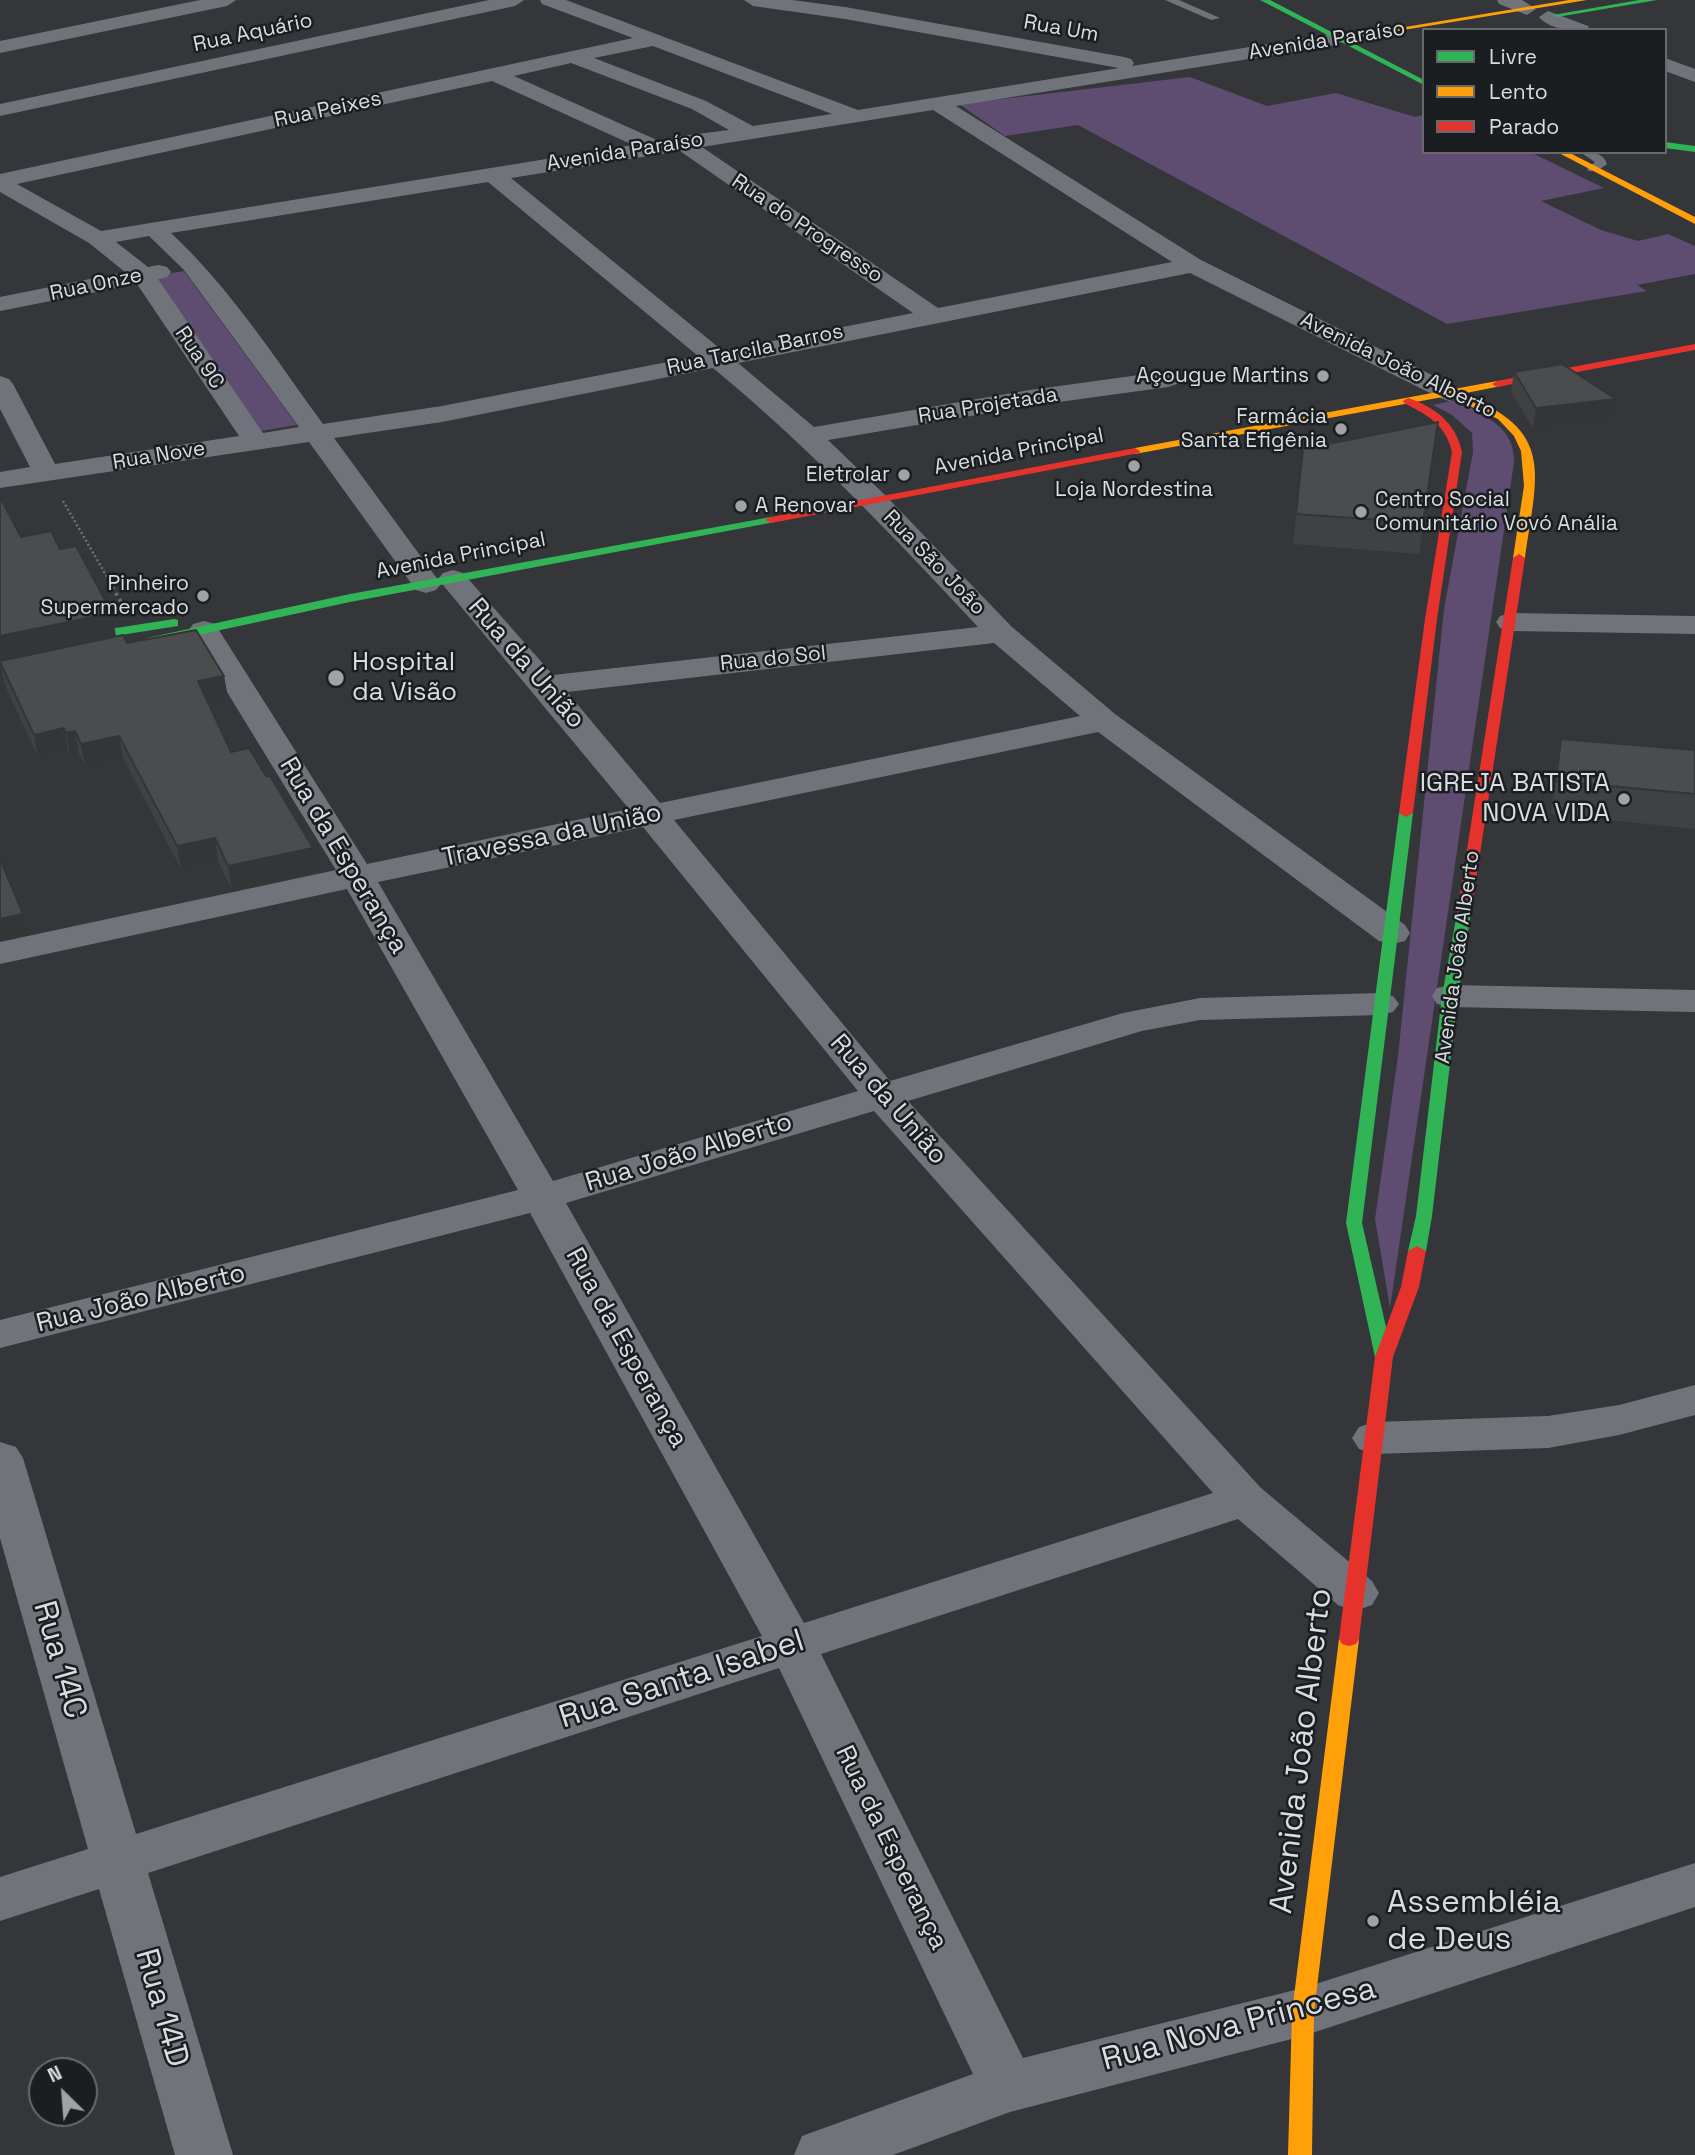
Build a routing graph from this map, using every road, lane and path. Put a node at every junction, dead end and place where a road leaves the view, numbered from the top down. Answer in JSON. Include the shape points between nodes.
{"nodes":[{"id":1,"x":227,"y":0,"type":"edge"},
{"id":2,"x":515,"y":0,"type":"edge"},
{"id":3,"x":549,"y":0,"type":"edge"},
{"id":4,"x":753,"y":0,"type":"edge"},
{"id":5,"x":1170,"y":0,"type":"edge"},
{"id":6,"x":1265,"y":0,"type":"edge"},
{"id":7,"x":1506,"y":0,"type":"edge"},
{"id":8,"x":1583,"y":0,"type":"edge"},
{"id":9,"x":1653,"y":0,"type":"edge"},
{"id":10,"x":1527,"y":9,"type":"junction"},
{"id":11,"x":1548,"y":17,"type":"junction"},
{"id":12,"x":1215,"y":18,"type":"dead end"},
{"id":13,"x":1425,"y":28,"type":"edge"},
{"id":14,"x":1474,"y":28,"type":"edge"},
{"id":15,"x":1576,"y":28,"type":"edge"},
{"id":16,"x":1422,"y":29,"type":"edge"},
{"id":17,"x":1422,"y":36,"type":"edge"},
{"id":18,"x":657,"y":38,"type":"junction"},
{"id":19,"x":1344,"y":43,"type":"junction"},
{"id":20,"x":0,"y":47,"type":"edge"},
{"id":21,"x":572,"y":57,"type":"junction"},
{"id":22,"x":1667,"y":65,"type":"edge"},
{"id":23,"x":1153,"y":69,"type":"junction"},
{"id":24,"x":494,"y":74,"type":"junction"},
{"id":25,"x":1695,"y":76,"type":"edge"},
{"id":26,"x":1422,"y":82,"type":"edge"},
{"id":27,"x":935,"y":102,"type":"junction"},
{"id":28,"x":910,"y":105,"type":"junction"},
{"id":29,"x":0,"y":110,"type":"edge"},
{"id":30,"x":854,"y":114,"type":"junction"},
{"id":31,"x":748,"y":132,"type":"junction"},
{"id":32,"x":681,"y":142,"type":"junction"},
{"id":33,"x":1667,"y":145,"type":"edge"},
{"id":34,"x":654,"y":147,"type":"junction"},
{"id":35,"x":1695,"y":149,"type":"edge"},
{"id":36,"x":1565,"y":154,"type":"edge"},
{"id":37,"x":1590,"y":154,"type":"edge"},
{"id":38,"x":1593,"y":169,"type":"junction"},
{"id":39,"x":491,"y":173,"type":"junction"},
{"id":40,"x":0,"y":182,"type":"edge"},
{"id":41,"x":1695,"y":221,"type":"edge"},
{"id":42,"x":154,"y":229,"type":"junction"},
{"id":43,"x":97,"y":238,"type":"junction"},
{"id":44,"x":192,"y":265,"type":"junction"},
{"id":45,"x":1180,"y":267,"type":"junction"},
{"id":46,"x":143,"y":275,"type":"junction"},
{"id":47,"x":0,"y":304,"type":"edge"},
{"id":48,"x":932,"y":315,"type":"junction"},
{"id":49,"x":1693,"y":349,"type":"edge"},
{"id":50,"x":719,"y":358,"type":"junction"},
{"id":51,"x":1348,"y":368,"type":"dead end"},
{"id":52,"x":1168,"y":379,"type":"dead end"},
{"id":53,"x":1372,"y":381,"type":"dead end"},
{"id":54,"x":0,"y":384,"type":"edge"},
{"id":55,"x":1449,"y":393,"type":"junction"},
{"id":56,"x":1408,"y":401,"type":"junction"},
{"id":57,"x":318,"y":433,"type":"junction"},
{"id":58,"x":807,"y":436,"type":"junction"},
{"id":59,"x":256,"y":441,"type":"junction"},
{"id":60,"x":46,"y":473,"type":"junction"},
{"id":61,"x":0,"y":480,"type":"edge"},
{"id":62,"x":874,"y":500,"type":"junction"},
{"id":63,"x":440,"y":581,"type":"junction"},
{"id":64,"x":350,"y":598,"type":"junction"},
{"id":65,"x":1511,"y":622,"type":"junction"},
{"id":66,"x":1695,"y":625,"type":"edge"},
{"id":67,"x":136,"y":628,"type":"junction"},
{"id":68,"x":204,"y":630,"type":"junction"},
{"id":69,"x":1001,"y":633,"type":"junction"},
{"id":70,"x":126,"y":647,"type":"edge"},
{"id":71,"x":0,"y":650,"type":"edge"},
{"id":72,"x":545,"y":685,"type":"junction"},
{"id":73,"x":1104,"y":722,"type":"junction"},
{"id":74,"x":653,"y":816,"type":"junction"},
{"id":75,"x":357,"y":876,"type":"junction"},
{"id":76,"x":1392,"y":933,"type":"junction"},
{"id":77,"x":0,"y":953,"type":"edge"},
{"id":78,"x":1450,"y":996,"type":"junction"},
{"id":79,"x":1695,"y":1001,"type":"edge"},
{"id":80,"x":1380,"y":1004,"type":"junction"},
{"id":81,"x":882,"y":1096,"type":"junction"},
{"id":82,"x":542,"y":1197,"type":"junction"},
{"id":83,"x":0,"y":1334,"type":"edge"},
{"id":84,"x":1384,"y":1357,"type":"junction"},
{"id":85,"x":1695,"y":1400,"type":"edge"},
{"id":86,"x":1375,"y":1438,"type":"junction"},
{"id":87,"x":0,"y":1458,"type":"edge"},
{"id":88,"x":1245,"y":1500,"type":"junction"},
{"id":89,"x":1355,"y":1593,"type":"junction"},
{"id":90,"x":792,"y":1645,"type":"junction"},
{"id":91,"x":118,"y":1861,"type":"junction"},
{"id":92,"x":1695,"y":1885,"type":"edge"},
{"id":93,"x":0,"y":1899,"type":"edge"},
{"id":94,"x":1303,"y":2012,"type":"junction"},
{"id":95,"x":1008,"y":2087,"type":"junction"},
{"id":96,"x":204,"y":2155,"type":"edge"},
{"id":97,"x":823,"y":2155,"type":"edge"},
{"id":98,"x":1300,"y":2155,"type":"edge"}],
"edges":[{"from":1,"to":20,"type":"street"},
{"from":2,"to":29,"type":"street","name":"Rua Aquário"},
{"from":3,"to":18,"type":"street"},
{"from":4,"to":23,"type":"street","name":"Rua Um"},
{"from":5,"to":12,"type":"lane"},
{"from":6,"to":19,"type":"street"},
{"from":7,"to":10,"type":"street"},
{"from":8,"to":10,"type":"street","name":"Avenida Paraíso"},
{"from":9,"to":11,"type":"street"},
{"from":10,"to":13,"type":"street","name":"Avenida Paraíso"},
{"from":11,"to":14,"type":"street"},
{"from":11,"to":15,"type":"street"},
{"from":16,"to":19,"type":"street","name":"Avenida Paraíso"},
{"from":17,"to":19,"type":"street","name":"Avenida Paraíso"},
{"from":18,"to":21,"type":"street","name":"Rua Peixes"},
{"from":18,"to":30,"type":"street"},
{"from":19,"to":23,"type":"street","name":"Avenida Paraíso"},
{"from":19,"to":26,"type":"street"},
{"from":21,"to":24,"type":"street","name":"Rua Peixes"},
{"from":21,"to":31,"type":"street","via":[[699,106]]},
{"from":22,"to":25,"type":"street"},
{"from":23,"to":27,"type":"street","name":"Avenida Paraíso"},
{"from":24,"to":34,"type":"street"},
{"from":24,"to":40,"type":"street","name":"Rua Peixes"},
{"from":27,"to":28,"type":"street","name":"Avenida Paraíso"},
{"from":27,"to":45,"type":"street","name":"Avenida João Alberto"},
{"from":28,"to":30,"type":"street","name":"Avenida Paraíso"},
{"from":28,"to":45,"type":"street","name":"Avenida João Alberto"},
{"from":30,"to":31,"type":"street","name":"Avenida Paraíso"},
{"from":31,"to":32,"type":"street","name":"Avenida Paraíso"},
{"from":32,"to":34,"type":"street","name":"Avenida Paraíso"},
{"from":32,"to":48,"type":"street","name":"Rua do Progresso"},
{"from":33,"to":35,"type":"street"},
{"from":34,"to":39,"type":"street","name":"Avenida Paraíso"},
{"from":36,"to":38,"type":"street"},
{"from":37,"to":38,"type":"lane","via":[[1601,164]]},
{"from":38,"to":41,"type":"street"},
{"from":39,"to":42,"type":"street","name":"Avenida Paraíso"},
{"from":39,"to":50,"type":"street","name":"Rua São João"},
{"from":40,"to":43,"type":"street","name":"Rua 9C"},
{"from":42,"to":43,"type":"street","name":"Avenida Paraíso"},
{"from":42,"to":44,"type":"street","name":"Rua da União"},
{"from":43,"to":46,"type":"street","name":"Rua 9C"},
{"from":44,"to":46,"type":"street","name":"Rua Onze"},
{"from":44,"to":57,"type":"street","name":"Rua da União"},
{"from":45,"to":48,"type":"street","name":"Rua Tarcila Barros"},
{"from":45,"to":51,"type":"street","name":"Avenida João Alberto"},
{"from":45,"to":55,"type":"street","name":"Avenida João Alberto"},
{"from":46,"to":47,"type":"street","name":"Rua Onze"},
{"from":46,"to":59,"type":"street","name":"Rua 9C"},
{"from":48,"to":50,"type":"street","name":"Rua Tarcila Barros"},
{"from":49,"to":55,"type":"street","name":"Avenida Principal"},
{"from":50,"to":57,"type":"street","name":"Rua Tarcila Barros","via":[[442,414]]},
{"from":50,"to":58,"type":"street","name":"Rua São João"},
{"from":52,"to":58,"type":"street","name":"Rua Projetada"},
{"from":53,"to":56,"type":"street","name":"Avenida João Alberto"},
{"from":54,"to":60,"type":"street"},
{"from":55,"to":56,"type":"street","name":"Avenida Principal"},
{"from":55,"to":65,"type":"street","name":"Avenida João Alberto","via":[[1501,415],[1516,427],[1530,452]]},
{"from":56,"to":62,"type":"street","name":"Avenida Principal"},
{"from":56,"to":76,"type":"street","name":"Avenida João Alberto","via":[[1449,425],[1457,452]]},
{"from":57,"to":59,"type":"street","name":"Rua Nove"},
{"from":57,"to":63,"type":"street","name":"Rua da União"},
{"from":58,"to":62,"type":"street","name":"Rua São João"},
{"from":59,"to":60,"type":"street","name":"Rua Nove"},
{"from":60,"to":61,"type":"street","name":"Rua Nove"},
{"from":60,"to":67,"type":"path"},
{"from":62,"to":63,"type":"street","name":"Avenida Principal"},
{"from":62,"to":69,"type":"street","name":"Rua São João"},
{"from":63,"to":64,"type":"street","name":"Avenida Principal"},
{"from":63,"to":72,"type":"street","name":"Rua da União"},
{"from":64,"to":67,"type":"street","name":"Avenida Principal"},
{"from":64,"to":68,"type":"street","name":"Avenida Principal"},
{"from":65,"to":66,"type":"street"},
{"from":65,"to":78,"type":"street","name":"Avenida João Alberto"},
{"from":67,"to":71,"type":"street","name":"Avenida Principal"},
{"from":68,"to":70,"type":"street","name":"Avenida Principal"},
{"from":68,"to":75,"type":"street","name":"Rua da Esperança"},
{"from":69,"to":72,"type":"street","name":"Rua do Sol"},
{"from":69,"to":73,"type":"street","name":"Rua São João"},
{"from":72,"to":74,"type":"street","name":"Rua da União"},
{"from":73,"to":74,"type":"street","name":"Travessa da União"},
{"from":73,"to":76,"type":"street","name":"Rua São João"},
{"from":74,"to":75,"type":"street","name":"Travessa da União"},
{"from":74,"to":81,"type":"street","name":"Rua da União"},
{"from":75,"to":77,"type":"street","name":"Travessa da União"},
{"from":75,"to":82,"type":"street","name":"Rua da Esperança"},
{"from":76,"to":80,"type":"street","name":"Avenida João Alberto"},
{"from":78,"to":79,"type":"street"},
{"from":78,"to":84,"type":"street","name":"Avenida João Alberto","via":[[1424,1216],[1410,1287]]},
{"from":80,"to":81,"type":"street","name":"Rua João Alberto","via":[[1200,1009],[1161,1016]]},
{"from":80,"to":84,"type":"street","name":"Avenida João Alberto","via":[[1354,1223]]},
{"from":81,"to":82,"type":"street","name":"Rua João Alberto"},
{"from":81,"to":88,"type":"street","name":"Rua da União"},
{"from":82,"to":83,"type":"street","name":"Rua João Alberto"},
{"from":82,"to":90,"type":"street","name":"Rua da Esperança"},
{"from":84,"to":86,"type":"street","name":"Avenida João Alberto"},
{"from":85,"to":86,"type":"street","via":[[1548,1432]]},
{"from":86,"to":89,"type":"street","name":"Avenida João Alberto"},
{"from":87,"to":91,"type":"street","name":"Rua 14C"},
{"from":88,"to":89,"type":"street","name":"Rua da União"},
{"from":88,"to":90,"type":"street","name":"Rua Santa Isabel"},
{"from":89,"to":94,"type":"street","name":"Avenida João Alberto"},
{"from":90,"to":91,"type":"street","name":"Rua Santa Isabel"},
{"from":90,"to":95,"type":"street","name":"Rua da Esperança"},
{"from":91,"to":93,"type":"street","name":"Rua Santa Isabel"},
{"from":91,"to":96,"type":"street","name":"Rua 14D"},
{"from":92,"to":94,"type":"street","name":"Rua Nova Princesa"},
{"from":94,"to":95,"type":"street","name":"Rua Nova Princesa"},
{"from":94,"to":98,"type":"street","name":"Avenida João Alberto"},
{"from":95,"to":97,"type":"street","name":"Rua Nova Princesa"}]}
